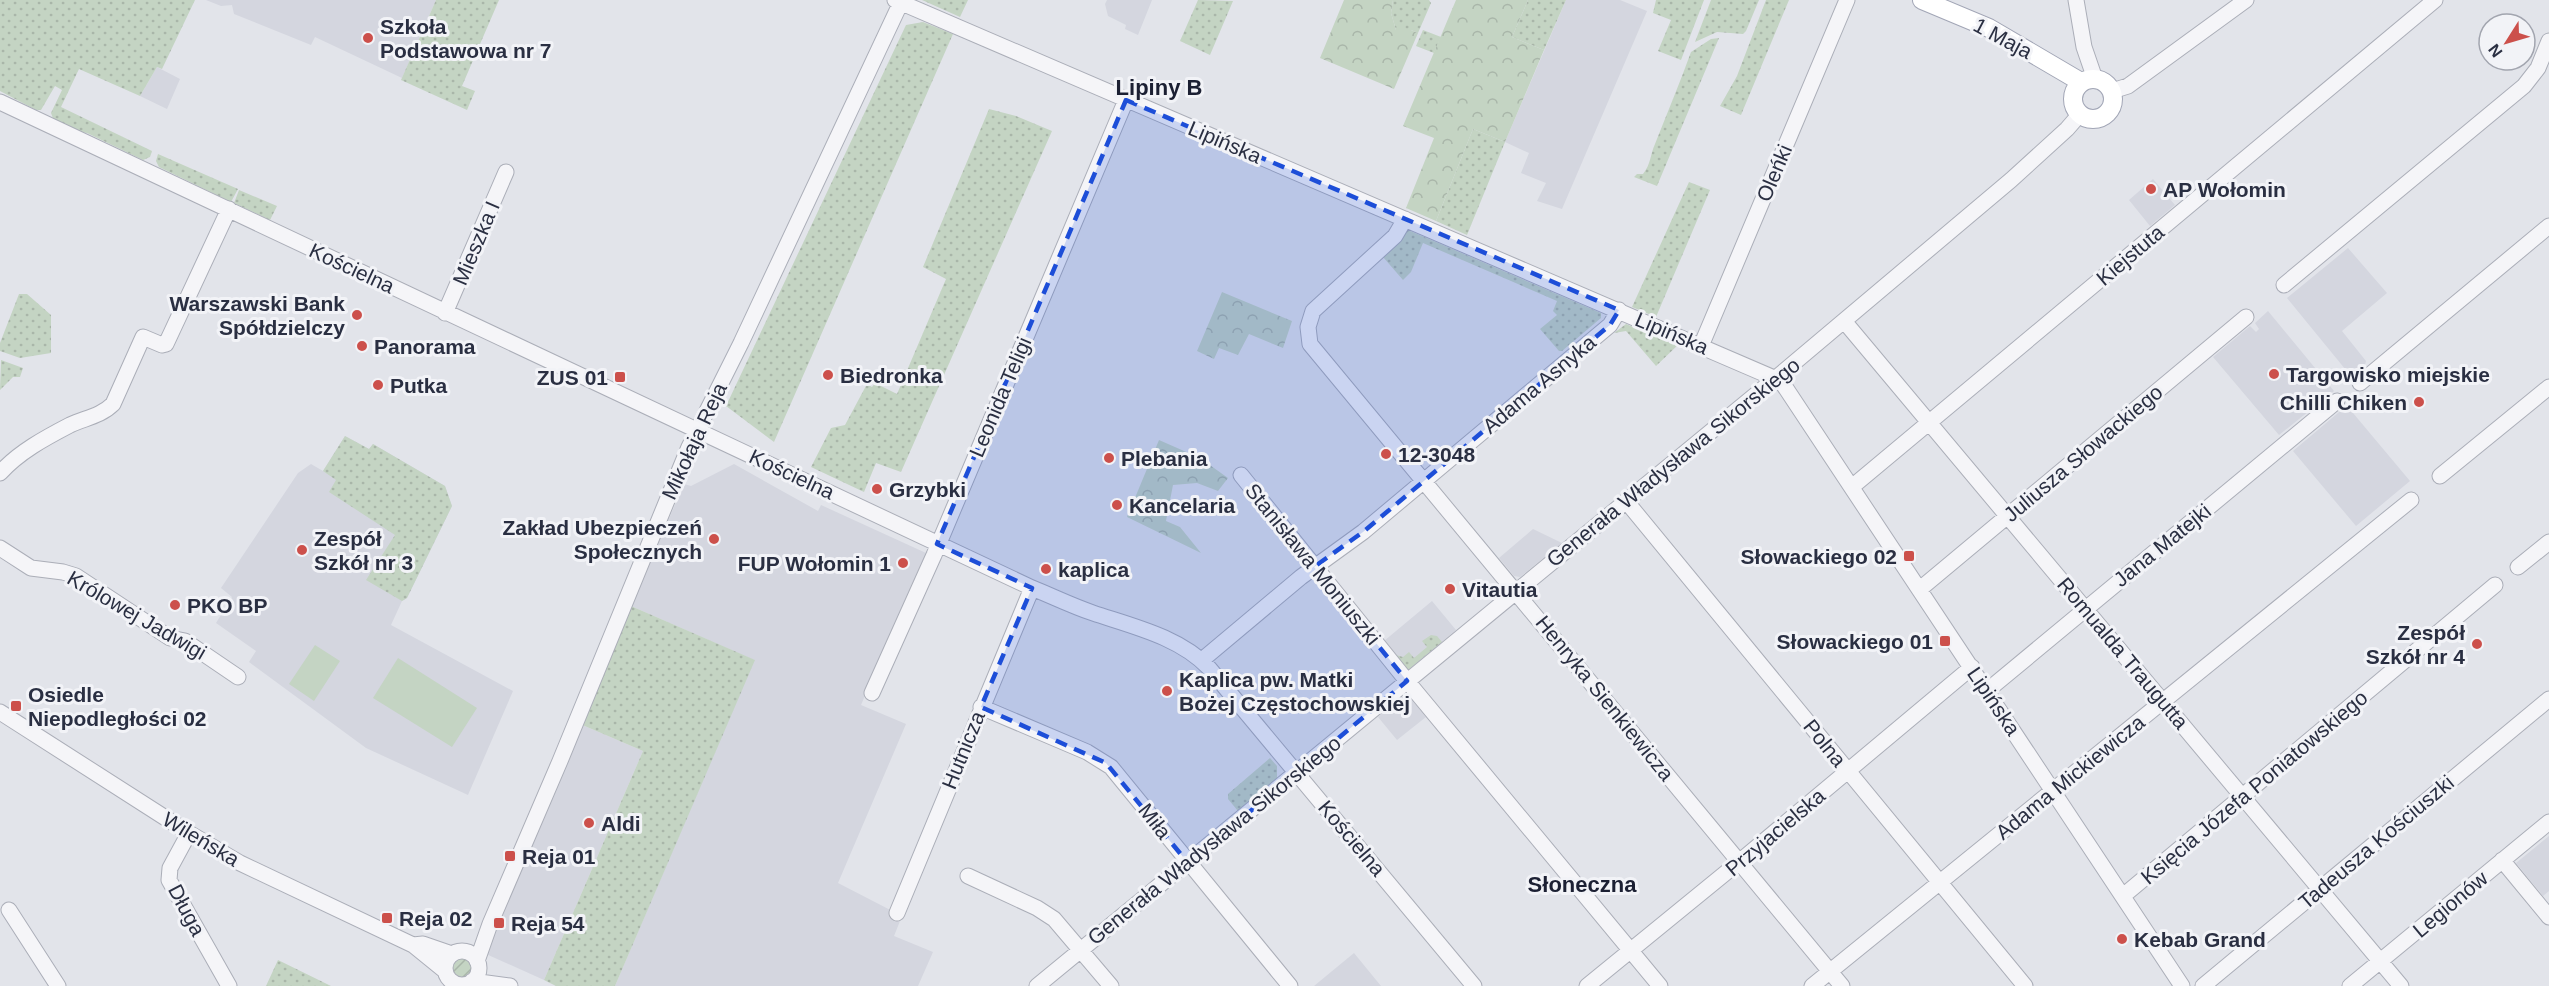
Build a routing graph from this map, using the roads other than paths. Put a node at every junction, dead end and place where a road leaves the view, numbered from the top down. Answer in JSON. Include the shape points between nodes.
{"nodes":[{"id":1,"x":1847,"y":0,"type":"edge"},
{"id":2,"x":1922,"y":0,"type":"edge"},
{"id":3,"x":2076,"y":0,"type":"edge"},
{"id":4,"x":2246,"y":0,"type":"edge"},
{"id":5,"x":2435,"y":0,"type":"edge"},
{"id":6,"x":899,"y":1,"type":"edge"},
{"id":7,"x":2549,"y":40,"type":"edge"},
{"id":8,"x":2088,"y":81,"type":"junction"},
{"id":9,"x":2112,"y":91,"type":"junction"},
{"id":10,"x":1126,"y":100,"type":"junction"},
{"id":11,"x":0,"y":102,"type":"edge"},
{"id":12,"x":2080,"y":114,"type":"junction"},
{"id":13,"x":506,"y":172,"type":"dead end"},
{"id":14,"x":229,"y":209,"type":"junction"},
{"id":15,"x":1405,"y":219,"type":"junction"},
{"id":16,"x":2549,"y":226,"type":"edge"},
{"id":17,"x":2284,"y":285,"type":"dead end"},
{"id":18,"x":1619,"y":310,"type":"junction"},
{"id":19,"x":445,"y":313,"type":"junction"},
{"id":20,"x":2246,"y":317,"type":"dead end"},
{"id":21,"x":1844,"y":321,"type":"junction"},
{"id":22,"x":1701,"y":346,"type":"junction"},
{"id":23,"x":1776,"y":378,"type":"junction"},
{"id":24,"x":2360,"y":383,"type":"dead end"},
{"id":25,"x":2549,"y":387,"type":"edge"},
{"id":26,"x":2337,"y":401,"type":"dead end"},
{"id":27,"x":1931,"y":422,"type":"junction"},
{"id":28,"x":696,"y":430,"type":"junction"},
{"id":29,"x":0,"y":473,"type":"edge"},
{"id":30,"x":1241,"y":475,"type":"dead end"},
{"id":31,"x":2440,"y":476,"type":"dead end"},
{"id":32,"x":1425,"y":480,"type":"junction"},
{"id":33,"x":1853,"y":486,"type":"junction"},
{"id":34,"x":2411,"y":500,"type":"dead end"},
{"id":35,"x":1626,"y":501,"type":"junction"},
{"id":36,"x":2007,"y":516,"type":"junction"},
{"id":37,"x":2549,"y":542,"type":"edge"},
{"id":38,"x":937,"y":544,"type":"junction"},
{"id":39,"x":0,"y":548,"type":"edge"},
{"id":40,"x":1314,"y":567,"type":"junction"},
{"id":41,"x":2518,"y":567,"type":"dead end"},
{"id":42,"x":2495,"y":585,"type":"dead end"},
{"id":43,"x":1032,"y":588,"type":"junction"},
{"id":44,"x":1920,"y":589,"type":"junction"},
{"id":45,"x":1516,"y":590,"type":"junction"},
{"id":46,"x":2084,"y":609,"type":"junction"},
{"id":47,"x":1202,"y":660,"type":"junction"},
{"id":48,"x":1972,"y":667,"type":"junction"},
{"id":49,"x":238,"y":677,"type":"dead end"},
{"id":50,"x":1407,"y":681,"type":"junction"},
{"id":51,"x":1988,"y":690,"type":"junction"},
{"id":52,"x":872,"y":693,"type":"dead end"},
{"id":53,"x":2549,"y":699,"type":"edge"},
{"id":54,"x":2164,"y":701,"type":"junction"},
{"id":55,"x":981,"y":707,"type":"junction"},
{"id":56,"x":0,"y":712,"type":"edge"},
{"id":57,"x":1848,"y":771,"type":"junction"},
{"id":58,"x":1298,"y":772,"type":"junction"},
{"id":59,"x":2053,"y":790,"type":"junction"},
{"id":60,"x":2242,"y":795,"type":"junction"},
{"id":61,"x":2549,"y":822,"type":"edge"},
{"id":62,"x":189,"y":833,"type":"junction"},
{"id":63,"x":2502,"y":860,"type":"junction"},
{"id":64,"x":1740,"y":862,"type":"junction"},
{"id":65,"x":1188,"y":863,"type":"junction"},
{"id":66,"x":968,"y":876,"type":"dead end"},
{"id":67,"x":1940,"y":882,"type":"junction"},
{"id":68,"x":2319,"y":888,"type":"junction"},
{"id":69,"x":2123,"y":896,"type":"junction"},
{"id":70,"x":9,"y":909,"type":"dead end"},
{"id":71,"x":897,"y":913,"type":"dead end"},
{"id":72,"x":2549,"y":917,"type":"edge"},
{"id":73,"x":490,"y":924,"type":"junction"},
{"id":74,"x":413,"y":945,"type":"junction"},
{"id":75,"x":1081,"y":950,"type":"junction"},
{"id":76,"x":1631,"y":950,"type":"junction"},
{"id":77,"x":457,"y":952,"type":"junction"},
{"id":78,"x":2381,"y":961,"type":"junction"},
{"id":79,"x":478,"y":962,"type":"junction"},
{"id":80,"x":1830,"y":971,"type":"junction"},
{"id":81,"x":458,"y":981,"type":"edge"},
{"id":82,"x":508,"y":985,"type":"edge"},
{"id":83,"x":58,"y":986,"type":"edge"},
{"id":84,"x":229,"y":986,"type":"edge"},
{"id":85,"x":1037,"y":986,"type":"edge"},
{"id":86,"x":1111,"y":986,"type":"edge"},
{"id":87,"x":1290,"y":986,"type":"edge"},
{"id":88,"x":1474,"y":986,"type":"edge"},
{"id":89,"x":1587,"y":986,"type":"edge"},
{"id":90,"x":1660,"y":986,"type":"edge"},
{"id":91,"x":1812,"y":986,"type":"edge"},
{"id":92,"x":1842,"y":986,"type":"edge"},
{"id":93,"x":2025,"y":986,"type":"edge"},
{"id":94,"x":2182,"y":986,"type":"edge"},
{"id":95,"x":2203,"y":986,"type":"edge"},
{"id":96,"x":2350,"y":986,"type":"edge"},
{"id":97,"x":2401,"y":986,"type":"edge"}],
"edges":[{"from":1,"to":22,"type":"street","name":"Oleńki"},
{"from":2,"to":8,"type":"main road","name":"1 Maja","via":[[1989,28]]},
{"from":3,"to":8,"type":"street"},
{"from":4,"to":9,"type":"street","via":[[2128,86]]},
{"from":5,"to":27,"type":"street","name":"Kiejstuta"},
{"from":6,"to":10,"type":"street","name":"Lipińska"},
{"from":6,"to":28,"type":"street","name":"Mikołaja Reja","via":[[741,343]]},
{"from":7,"to":17,"type":"street","via":[[2538,68],[2524,86]]},
{"from":8,"to":9,"type":"main road","via":[[2104,81]]},
{"from":8,"to":12,"type":"main road","via":[[2074,92]]},
{"from":9,"to":12,"type":"main road","via":[[2112,105],[2106,114],[2090,119]]},
{"from":10,"to":15,"type":"street","name":"Lipińska"},
{"from":10,"to":38,"type":"street","name":"Leonida Teligi"},
{"from":11,"to":14,"type":"street","name":"Kościelna"},
{"from":12,"to":21,"type":"street","name":"Generała Władysława Sikorskiego","via":[[2011,180]]},
{"from":13,"to":19,"type":"street","name":"Mieszka I"},
{"from":14,"to":19,"type":"street","name":"Kościelna"},
{"from":14,"to":29,"type":"street","via":[[166,344],[143,337],[105,412],[27,449]]},
{"from":15,"to":18,"type":"street","name":"Lipińska"},
{"from":15,"to":32,"type":"street","name":"Henryka Sienkiewicza","via":[[1395,236],[1319,304],[1311,316],[1308,334],[1314,349]]},
{"from":16,"to":24,"type":"street"},
{"from":18,"to":22,"type":"street","name":"Lipińska"},
{"from":18,"to":32,"type":"street","name":"Adama Asnyka","via":[[1610,325]]},
{"from":19,"to":28,"type":"street","name":"Kościelna"},
{"from":20,"to":36,"type":"street","name":"Juliusza Słowackiego"},
{"from":21,"to":23,"type":"street","name":"Generała Władysława Sikorskiego"},
{"from":21,"to":27,"type":"street","name":"Romualda Traugutta"},
{"from":22,"to":23,"type":"street","name":"Lipińska"},
{"from":23,"to":33,"type":"street","name":"Lipińska","via":[[1785,385]]},
{"from":23,"to":35,"type":"street","name":"Generała Władysława Sikorskiego"},
{"from":25,"to":31,"type":"street"},
{"from":26,"to":46,"type":"street","name":"Jana Matejki"},
{"from":27,"to":33,"type":"street","name":"Kiejstuta"},
{"from":27,"to":36,"type":"street","name":"Romualda Traugutta"},
{"from":28,"to":38,"type":"street","name":"Kościelna"},
{"from":28,"to":73,"type":"street","name":"Mikołaja Reja"},
{"from":30,"to":40,"type":"street","name":"Stanisława Moniuszki"},
{"from":32,"to":40,"type":"street","name":"Adama Asnyka"},
{"from":32,"to":45,"type":"street","name":"Henryka Sienkiewicza"},
{"from":33,"to":44,"type":"street","name":"Lipińska"},
{"from":34,"to":54,"type":"street","name":"Adama Mickiewicza"},
{"from":35,"to":45,"type":"street","name":"Generała Władysława Sikorskiego"},
{"from":35,"to":57,"type":"street","name":"Polna"},
{"from":36,"to":44,"type":"street","name":"Juliusza Słowackiego"},
{"from":36,"to":46,"type":"street","name":"Romualda Traugutta"},
{"from":37,"to":41,"type":"street"},
{"from":38,"to":43,"type":"street","name":"Kościelna"},
{"from":38,"to":52,"type":"street","name":"Leonida Teligi"},
{"from":39,"to":49,"type":"street","name":"Królowej Jadwigi","via":[[31,568],[76,576]]},
{"from":40,"to":47,"type":"street","name":"Adama Asnyka"},
{"from":40,"to":50,"type":"street","name":"Stanisława Moniuszki"},
{"from":42,"to":60,"type":"street","name":"Księcia Józefa Poniatowskiego"},
{"from":43,"to":47,"type":"street","name":"Kościelna","via":[[1149,631]]},
{"from":43,"to":55,"type":"street","name":"Hutnicza"},
{"from":44,"to":48,"type":"street","name":"Lipińska"},
{"from":45,"to":50,"type":"street","name":"Generała Władysława Sikorskiego"},
{"from":45,"to":64,"type":"street","name":"Henryka Sienkiewicza"},
{"from":46,"to":51,"type":"street","name":"Jana Matejki"},
{"from":46,"to":54,"type":"street","name":"Romualda Traugutta"},
{"from":47,"to":58,"type":"street","name":"Kościelna"},
{"from":48,"to":51,"type":"street","name":"Lipińska"},
{"from":48,"to":57,"type":"street","name":"Przyjacielska"},
{"from":50,"to":58,"type":"street","name":"Generała Władysława Sikorskiego"},
{"from":50,"to":76,"type":"street","name":"Stanisława Moniuszki"},
{"from":51,"to":59,"type":"street","name":"Lipińska"},
{"from":53,"to":68,"type":"street","name":"Tadeusza Kościuszki"},
{"from":54,"to":59,"type":"street","name":"Adama Mickiewicza"},
{"from":54,"to":60,"type":"street","name":"Romualda Traugutta"},
{"from":55,"to":65,"type":"street","name":"Miła","via":[[1106,763]]},
{"from":55,"to":71,"type":"street","name":"Hutnicza"},
{"from":56,"to":62,"type":"street","name":"Wileńska"},
{"from":57,"to":64,"type":"street","name":"Przyjacielska"},
{"from":57,"to":67,"type":"street","name":"Polna"},
{"from":58,"to":65,"type":"street","name":"Generała Władysława Sikorskiego"},
{"from":58,"to":88,"type":"street","name":"Kościelna"},
{"from":59,"to":67,"type":"street","name":"Adama Mickiewicza"},
{"from":59,"to":69,"type":"street","name":"Lipińska"},
{"from":60,"to":68,"type":"street","name":"Romualda Traugutta"},
{"from":60,"to":69,"type":"street","name":"Księcia Józefa Poniatowskiego"},
{"from":61,"to":63,"type":"street","name":"Legionów"},
{"from":62,"to":74,"type":"street","name":"Wileńska","via":[[240,863]]},
{"from":62,"to":84,"type":"street","name":"Długa","via":[[170,868],[169,880]]},
{"from":63,"to":72,"type":"street"},
{"from":63,"to":78,"type":"street","name":"Legionów"},
{"from":64,"to":76,"type":"street","name":"Przyjacielska"},
{"from":64,"to":80,"type":"street","name":"Henryka Sienkiewicza"},
{"from":65,"to":75,"type":"street","name":"Generała Władysława Sikorskiego"},
{"from":65,"to":87,"type":"street","name":"Miła"},
{"from":66,"to":75,"type":"street","via":[[1046,913]]},
{"from":67,"to":80,"type":"street","name":"Adama Mickiewicza"},
{"from":67,"to":93,"type":"street","name":"Polna"},
{"from":68,"to":78,"type":"street","name":"Romualda Traugutta"},
{"from":68,"to":95,"type":"street","name":"Tadeusza Kościuszki"},
{"from":69,"to":94,"type":"street","name":"Lipińska"},
{"from":70,"to":83,"type":"street"},
{"from":73,"to":77,"type":"street","name":"Mikołaja Reja"},
{"from":73,"to":79,"type":"street","name":"Mikołaja Reja"},
{"from":74,"to":77,"type":"street","name":"Wileńska"},
{"from":74,"to":81,"type":"street","name":"Wileńska"},
{"from":75,"to":85,"type":"street","name":"Generała Władysława Sikorskiego"},
{"from":75,"to":86,"type":"street"},
{"from":76,"to":89,"type":"street","name":"Przyjacielska"},
{"from":76,"to":90,"type":"street","name":"Stanisława Moniuszki"},
{"from":77,"to":79,"type":"street","via":[[470,953]]},
{"from":77,"to":81,"type":"street","via":[[446,963]]},
{"from":78,"to":96,"type":"street","name":"Legionów"},
{"from":78,"to":97,"type":"street","name":"Romualda Traugutta"},
{"from":79,"to":81,"type":"street","via":[[477,974]]},
{"from":79,"to":82,"type":"street"},
{"from":80,"to":91,"type":"street","name":"Adama Mickiewicza"},
{"from":80,"to":92,"type":"street","name":"Henryka Sienkiewicza"},
{"from":81,"to":82,"type":"street"}]}
